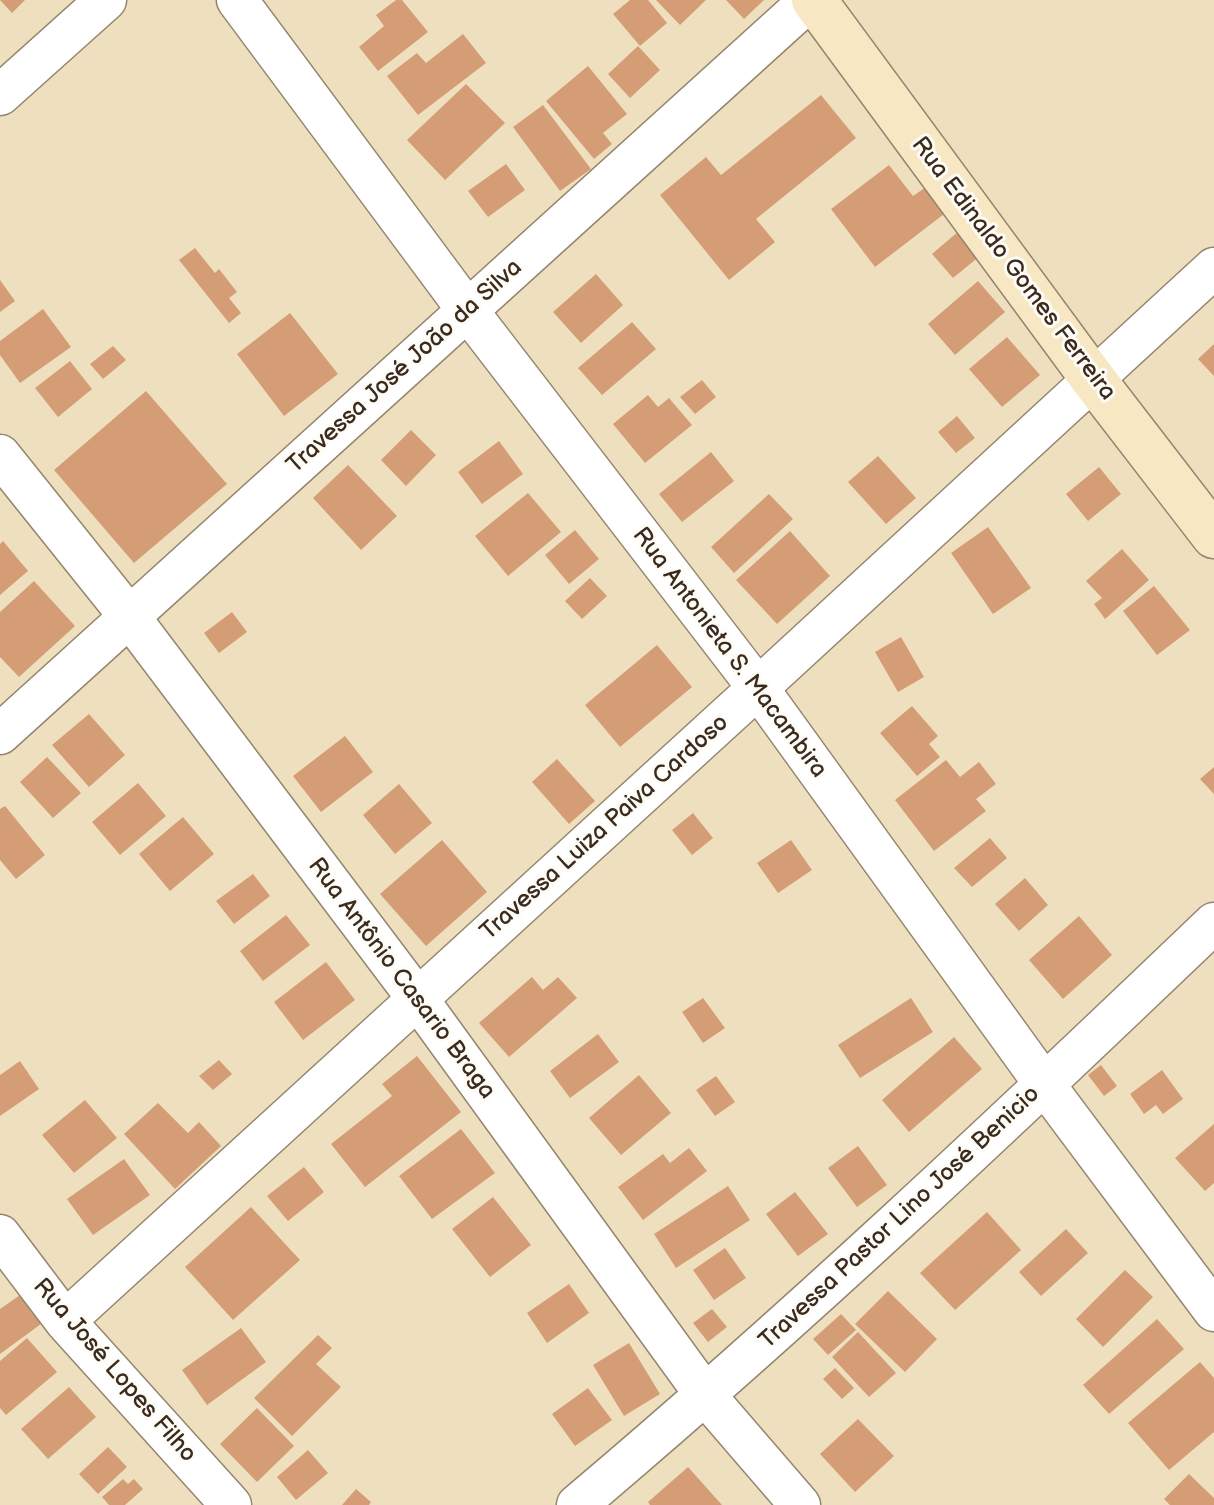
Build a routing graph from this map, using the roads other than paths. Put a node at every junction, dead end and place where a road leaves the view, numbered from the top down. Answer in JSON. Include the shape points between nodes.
{"nodes":[{"id":1,"x":106,"y":0,"type":"edge"},
{"id":2,"x":237,"y":0,"type":"edge"},
{"id":3,"x":812,"y":0,"type":"edge"},
{"id":4,"x":0,"y":95,"type":"edge"},
{"id":5,"x":1214,"y":268,"type":"edge"},
{"id":6,"x":468,"y":311,"type":"junction"},
{"id":7,"x":1093,"y":379,"type":"junction"},
{"id":8,"x":0,"y":455,"type":"edge"},
{"id":9,"x":1214,"y":536,"type":"edge"},
{"id":10,"x":129,"y":616,"type":"junction"},
{"id":11,"x":758,"y":688,"type":"junction"},
{"id":12,"x":0,"y":734,"type":"edge"},
{"id":13,"x":1214,"y":923,"type":"edge"},
{"id":14,"x":417,"y":998,"type":"junction"},
{"id":15,"x":1045,"y":1085,"type":"junction"},
{"id":16,"x":0,"y":1235,"type":"edge"},
{"id":17,"x":1214,"y":1311,"type":"edge"},
{"id":18,"x":65,"y":1321,"type":"junction"},
{"id":19,"x":706,"y":1396,"type":"junction"},
{"id":20,"x":231,"y":1505,"type":"edge"},
{"id":21,"x":577,"y":1505,"type":"edge"},
{"id":22,"x":800,"y":1505,"type":"edge"}],
"edges":[{"from":1,"to":4,"type":"street"},
{"from":2,"to":6,"type":"street","name":"Rua Antonieta S. Macambira"},
{"from":3,"to":6,"type":"street","name":"Travessa José João da Silva"},
{"from":3,"to":7,"type":"street","name":"Rua Edinaldo Gomes Ferreira"},
{"from":5,"to":7,"type":"street","name":"Travessa Luiza Paiva Cardoso"},
{"from":6,"to":10,"type":"street","name":"Travessa José João da Silva"},
{"from":6,"to":11,"type":"street","name":"Rua Antonieta S. Macambira"},
{"from":7,"to":9,"type":"street","name":"Rua Edinaldo Gomes Ferreira"},
{"from":7,"to":11,"type":"street","name":"Travessa Luiza Paiva Cardoso"},
{"from":8,"to":10,"type":"street","name":"Rua Antônio Casario Braga"},
{"from":10,"to":12,"type":"street","name":"Travessa José João da Silva"},
{"from":10,"to":14,"type":"street","name":"Rua Antônio Casario Braga"},
{"from":11,"to":14,"type":"street","name":"Travessa Luiza Paiva Cardoso"},
{"from":11,"to":15,"type":"street","name":"Rua Antonieta S. Macambira"},
{"from":13,"to":15,"type":"street","name":"Travessa Pastor Lino José Benicio"},
{"from":14,"to":18,"type":"street","name":"Travessa Luiza Paiva Cardoso"},
{"from":14,"to":19,"type":"street","name":"Rua Antônio Casario Braga"},
{"from":15,"to":17,"type":"street","name":"Rua Antonieta S. Macambira"},
{"from":15,"to":19,"type":"street","name":"Travessa Pastor Lino José Benicio"},
{"from":16,"to":18,"type":"street","name":"Rua José Lopes Filho"},
{"from":18,"to":20,"type":"street","name":"Rua José Lopes Filho"},
{"from":19,"to":21,"type":"street","name":"Travessa Pastor Lino José Benicio"},
{"from":19,"to":22,"type":"street","name":"Rua Antônio Casario Braga"}]}
